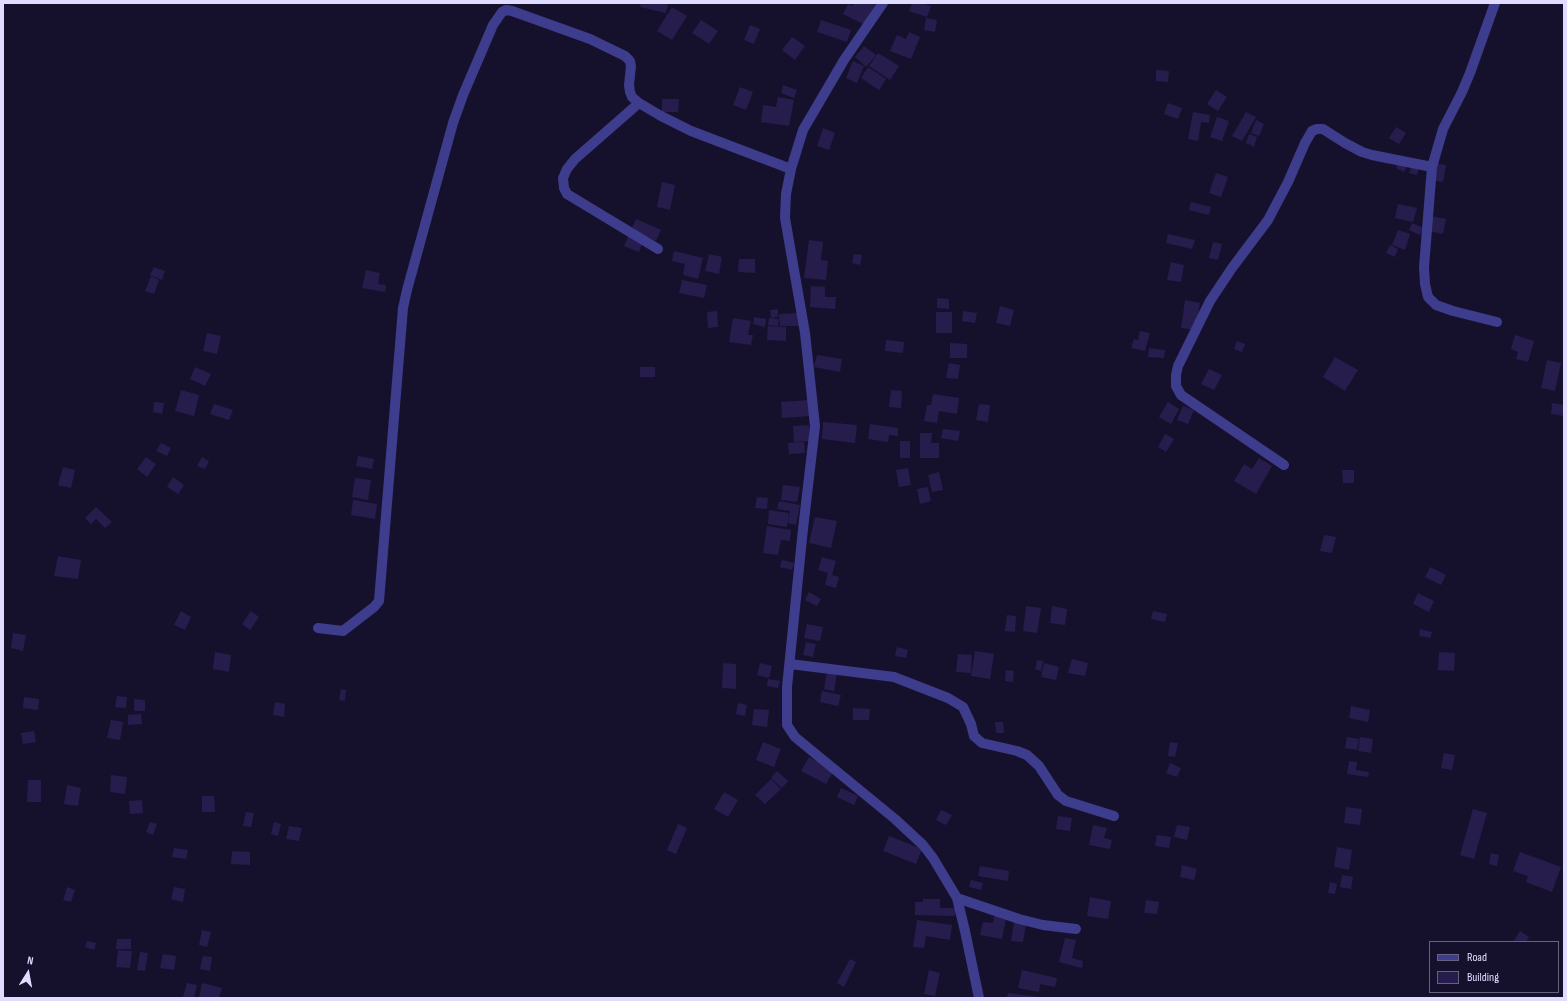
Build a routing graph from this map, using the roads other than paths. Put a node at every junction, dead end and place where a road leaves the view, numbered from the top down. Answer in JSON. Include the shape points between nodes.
{"nodes":[{"id":1,"x":883,"y":3,"type":"edge"},
{"id":2,"x":1495,"y":3,"type":"edge"},
{"id":3,"x":639,"y":103,"type":"junction"},
{"id":4,"x":1432,"y":168,"type":"junction"},
{"id":5,"x":791,"y":169,"type":"junction"},
{"id":6,"x":658,"y":249,"type":"dead end"},
{"id":7,"x":1497,"y":322,"type":"dead end"},
{"id":8,"x":1284,"y":465,"type":"dead end"},
{"id":9,"x":318,"y":628,"type":"dead end"},
{"id":10,"x":790,"y":664,"type":"junction"},
{"id":11,"x":1114,"y":816,"type":"dead end"},
{"id":12,"x":957,"y":898,"type":"junction"},
{"id":13,"x":1076,"y":929,"type":"dead end"},
{"id":14,"x":978,"y":998,"type":"edge"}],
"edges":[{"from":1,"to":5,"type":"street","via":[[844,60],[803,130]]},
{"from":2,"to":4,"type":"street","via":[[1468,80],[1443,129]]},
{"from":3,"to":5,"type":"street","via":[[691,131]]},
{"from":3,"to":6,"type":"street","via":[[576,159],[563,178],[567,194]]},
{"from":3,"to":9,"type":"street","via":[[630,92],[631,66],[625,56],[590,39],[512,11],[506,10],[498,17],[474,67],[453,123],[403,308],[379,601],[374,608],[343,631]]},
{"from":4,"to":7,"type":"street","via":[[1424,267],[1428,297],[1436,305]]},
{"from":4,"to":8,"type":"street","via":[[1362,152],[1323,129],[1317,129],[1305,143],[1268,220],[1210,301],[1178,366],[1176,386],[1181,395]]},
{"from":5,"to":10,"type":"street","via":[[785,218],[805,333],[815,426]]},
{"from":10,"to":11,"type":"street","via":[[894,677],[948,698],[963,707],[974,736],[982,743],[1027,755],[1066,802]]},
{"from":10,"to":12,"type":"street","via":[[786,712],[787,725],[794,737],[880,806],[923,845]]},
{"from":12,"to":13,"type":"street","via":[[1031,922]]},
{"from":12,"to":14,"type":"street","via":[[966,931]]}]}
